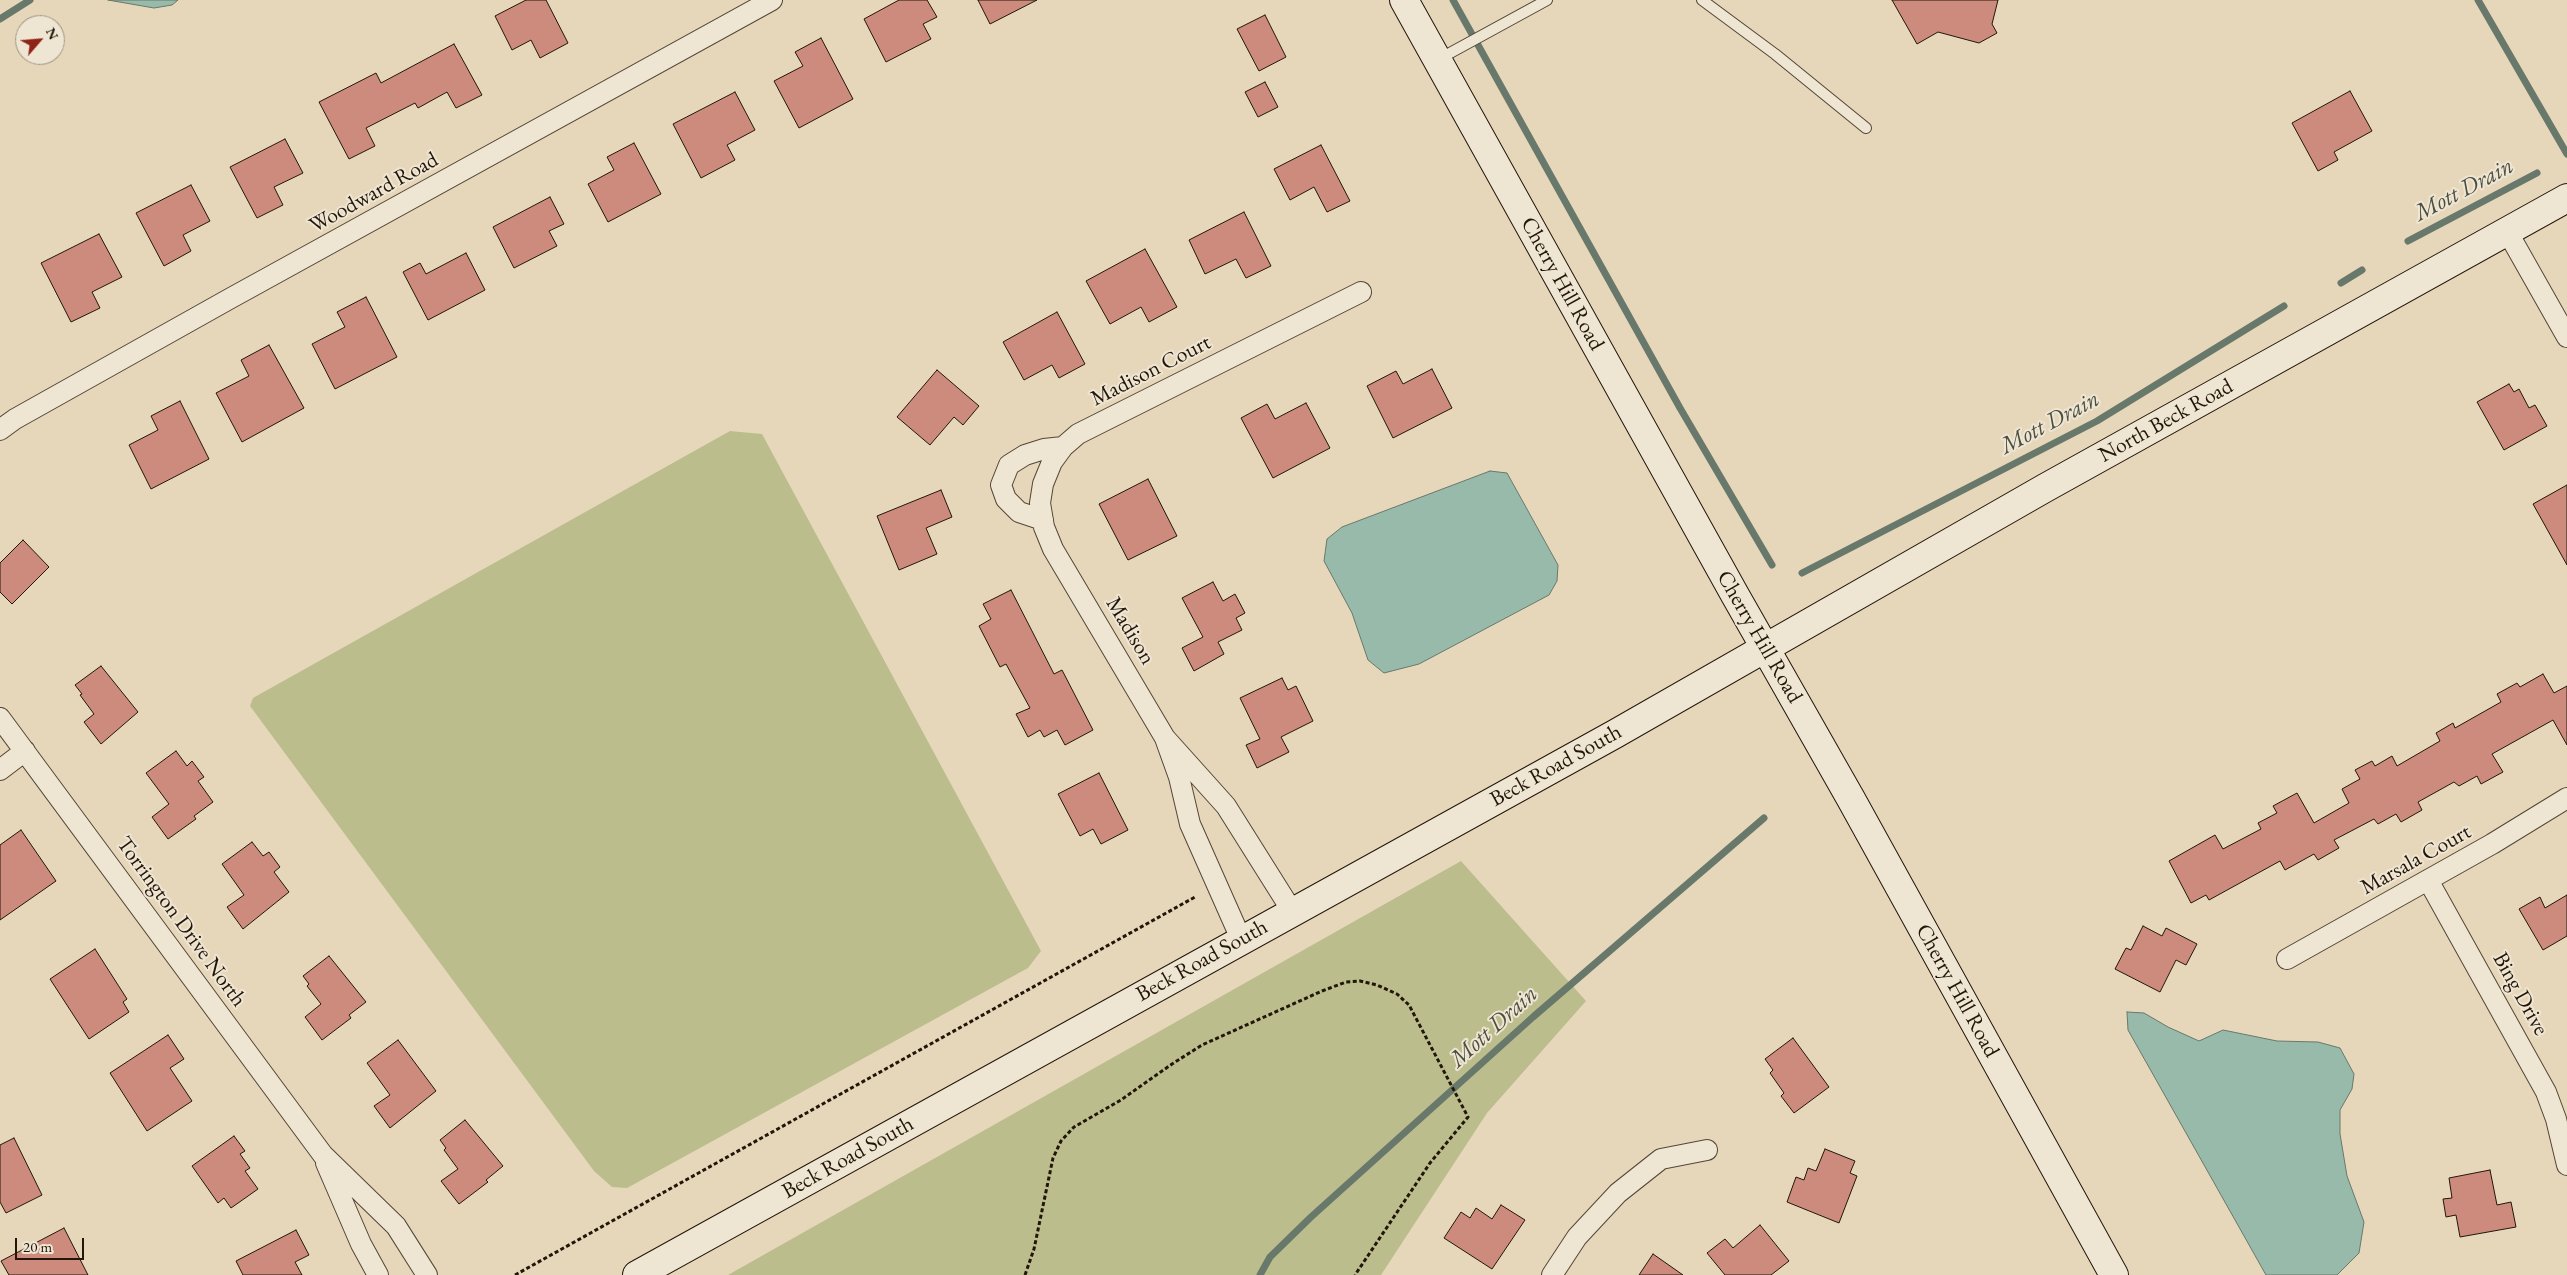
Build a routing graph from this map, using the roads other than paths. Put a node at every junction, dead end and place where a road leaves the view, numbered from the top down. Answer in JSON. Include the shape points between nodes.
{"nodes":[{"id":1,"x":772,"y":0,"type":"edge"},
{"id":2,"x":1404,"y":0,"type":"edge"},
{"id":3,"x":1547,"y":0,"type":"edge"},
{"id":4,"x":1702,"y":0,"type":"edge"},
{"id":5,"x":1438,"y":59,"type":"junction"},
{"id":6,"x":1866,"y":128,"type":"dead end"},
{"id":7,"x":2567,"y":198,"type":"edge"},
{"id":8,"x":2508,"y":231,"type":"junction"},
{"id":9,"x":1361,"y":292,"type":"dead end"},
{"id":10,"x":2567,"y":337,"type":"edge"},
{"id":11,"x":0,"y":430,"type":"edge"},
{"id":12,"x":1063,"y":447,"type":"junction"},
{"id":13,"x":1043,"y":520,"type":"junction"},
{"id":14,"x":1053,"y":549,"type":"joint"},
{"id":15,"x":1766,"y":647,"type":"junction"},
{"id":16,"x":0,"y":718,"type":"edge"},
{"id":17,"x":1165,"y":738,"type":"junction"},
{"id":18,"x":24,"y":751,"type":"junction"},
{"id":19,"x":0,"y":770,"type":"edge"},
{"id":20,"x":2567,"y":798,"type":"edge"},
{"id":21,"x":2428,"y":880,"type":"junction"},
{"id":22,"x":1292,"y":911,"type":"junction"},
{"id":23,"x":1242,"y":939,"type":"junction"},
{"id":24,"x":2287,"y":959,"type":"dead end"},
{"id":25,"x":1707,"y":1150,"type":"dead end"},
{"id":26,"x":323,"y":1155,"type":"junction"},
{"id":27,"x":2567,"y":1165,"type":"edge"},
{"id":28,"x":378,"y":1275,"type":"edge"},
{"id":29,"x":427,"y":1275,"type":"edge"},
{"id":30,"x":637,"y":1275,"type":"edge"},
{"id":31,"x":1552,"y":1275,"type":"edge"},
{"id":32,"x":2114,"y":1275,"type":"edge"}],
"edges":[{"from":1,"to":11,"type":"street","name":"Woodward Road"},
{"from":2,"to":5,"type":"main road","name":"Cherry Hill Road"},
{"from":3,"to":5,"type":"lane"},
{"from":4,"to":6,"type":"lane"},
{"from":5,"to":15,"type":"main road","name":"Cherry Hill Road"},
{"from":7,"to":8,"type":"main road","name":"North Beck Road"},
{"from":8,"to":10,"type":"street"},
{"from":8,"to":15,"type":"main road","name":"North Beck Road"},
{"from":9,"to":12,"type":"street","name":"Madison Court","via":[[1078,434]]},
{"from":12,"to":13,"type":"street","name":"Madison Court","via":[[1052,462],[1043,484],[1040,503]]},
{"from":12,"to":13,"type":"street","via":[[1044,448],[1025,455],[1009,465],[1001,485],[1006,499],[1019,512]]},
{"from":13,"to":14,"type":"street","name":"Madison Court"},
{"from":14,"to":17,"type":"street","name":"Madison"},
{"from":15,"to":22,"type":"main road","name":"Beck Road South","via":[[1606,739]]},
{"from":15,"to":32,"type":"main road","name":"Cherry Hill Road"},
{"from":16,"to":18,"type":"street","name":"Torrington Drive North"},
{"from":17,"to":22,"type":"street","name":"Madison","via":[[1226,806]]},
{"from":17,"to":23,"type":"street","name":"Madison","via":[[1179,777],[1190,824]]},
{"from":18,"to":19,"type":"street"},
{"from":18,"to":26,"type":"street","name":"Torrington Drive North"},
{"from":20,"to":21,"type":"street","name":"Marsala Court"},
{"from":21,"to":24,"type":"street","name":"Marsala Court"},
{"from":21,"to":27,"type":"street","name":"Bing Drive","via":[[2546,1092]]},
{"from":22,"to":23,"type":"main road","name":"Beck Road South"},
{"from":23,"to":30,"type":"main road","name":"Beck Road South"},
{"from":25,"to":31,"type":"street","via":[[1661,1160],[1618,1193],[1577,1237]]},
{"from":26,"to":28,"type":"street","name":"Torrington Drive North","via":[[361,1244]]},
{"from":26,"to":29,"type":"street","name":"Torrington Drive North","via":[[396,1226]]}]}
